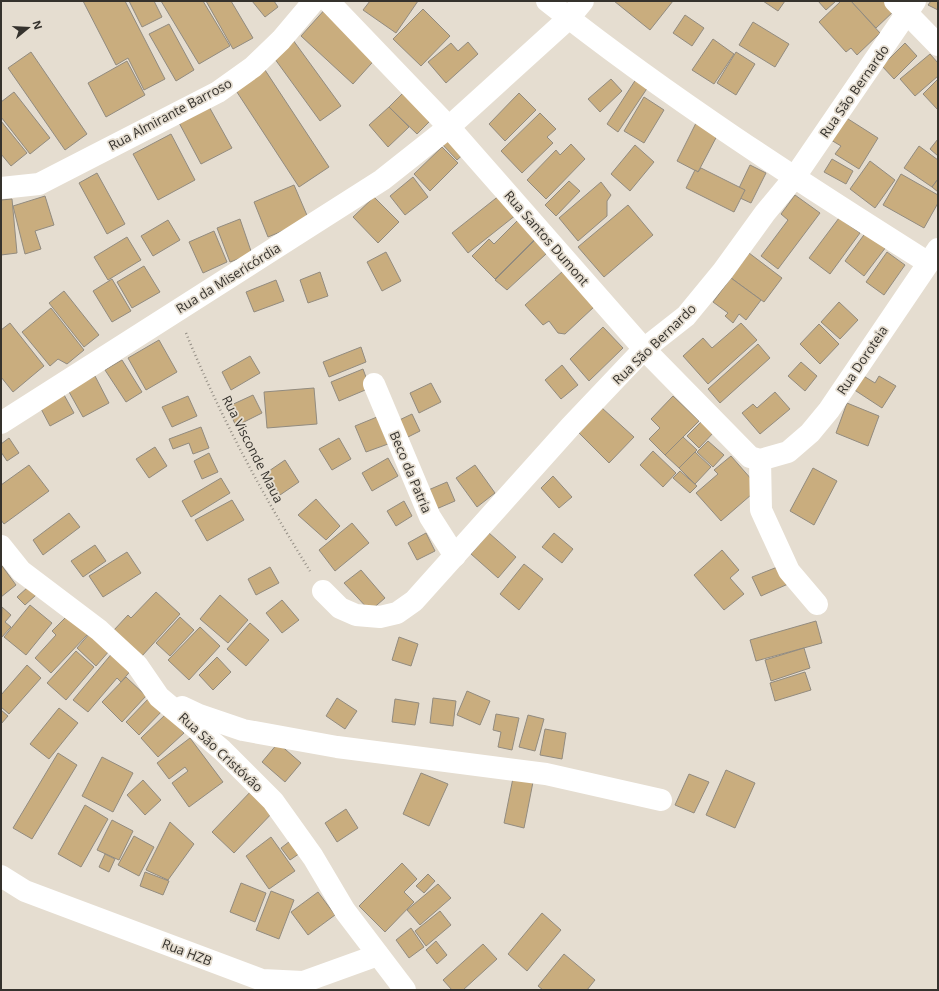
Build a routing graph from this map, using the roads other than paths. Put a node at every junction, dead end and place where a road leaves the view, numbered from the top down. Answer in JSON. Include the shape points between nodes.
{"nodes":[{"id":1,"x":314,"y":1,"type":"edge"},
{"id":2,"x":328,"y":1,"type":"edge"},
{"id":3,"x":547,"y":1,"type":"edge"},
{"id":4,"x":583,"y":1,"type":"edge"},
{"id":5,"x":906,"y":5,"type":"edge"},
{"id":6,"x":569,"y":18,"type":"junction"},
{"id":7,"x":938,"y":45,"type":"edge"},
{"id":8,"x":449,"y":127,"type":"junction"},
{"id":9,"x":794,"y":178,"type":"junction"},
{"id":10,"x":1,"y":188,"type":"edge"},
{"id":11,"x":933,"y":255,"type":"edge"},
{"id":12,"x":644,"y":349,"type":"junction"},
{"id":13,"x":374,"y":384,"type":"dead end"},
{"id":14,"x":1,"y":423,"type":"edge"},
{"id":15,"x":766,"y":458,"type":"junction"},
{"id":16,"x":1,"y":546,"type":"edge"},
{"id":17,"x":455,"y":556,"type":"junction"},
{"id":18,"x":323,"y":591,"type":"road end"},
{"id":19,"x":817,"y":604,"type":"dead end"},
{"id":20,"x":160,"y":697,"type":"junction"},
{"id":21,"x":661,"y":800,"type":"dead end"},
{"id":22,"x":1,"y":876,"type":"edge"},
{"id":23,"x":378,"y":956,"type":"junction"},
{"id":24,"x":321,"y":983,"type":"edge"},
{"id":25,"x":405,"y":990,"type":"edge"}],
"edges":[{"from":1,"to":10,"type":"street","name":"Rua Almirante Barroso","via":[[281,40],[253,67],[218,92],[39,184]]},
{"from":2,"to":8,"type":"street","name":"Rua Santos Dumont"},
{"from":3,"to":6,"type":"street"},
{"from":4,"to":6,"type":"street"},
{"from":5,"to":7,"type":"street"},
{"from":5,"to":9,"type":"street","name":"Rua São Bernardo"},
{"from":6,"to":8,"type":"street"},
{"from":6,"to":9,"type":"street","via":[[678,100]]},
{"from":8,"to":12,"type":"street","name":"Rua Santos Dumont"},
{"from":8,"to":14,"type":"street","name":"Rua da Misericórdia","via":[[382,180]]},
{"from":9,"to":11,"type":"street"},
{"from":9,"to":12,"type":"street","name":"Rua São Bernardo","via":[[686,316]]},
{"from":11,"to":15,"type":"street","name":"Rua Doroteia","via":[[829,410],[788,452]]},
{"from":12,"to":15,"type":"street","name":"Rua Santos Dumont","via":[[750,457]]},
{"from":12,"to":17,"type":"street","name":"Rua São Bernardo","via":[[570,427]]},
{"from":13,"to":17,"type":"street","name":"Beco da Patria","via":[[430,517]]},
{"from":15,"to":19,"type":"street","via":[[761,510],[790,571]]},
{"from":16,"to":20,"type":"street","name":"Rua São Cristóvão","via":[[21,571],[99,630],[137,665]]},
{"from":17,"to":18,"type":"street","name":"Rua São Bernardo","via":[[414,601],[398,613],[380,617],[356,615],[340,608]]},
{"from":20,"to":21,"type":"street","via":[[199,715],[243,730],[337,747],[546,774]]},
{"from":20,"to":23,"type":"street","name":"Rua São Cristóvão","via":[[222,750],[273,801],[314,857],[345,910]]},
{"from":22,"to":24,"type":"street","name":"Rua HZB","via":[[25,891],[262,980]]},
{"from":23,"to":24,"type":"street","name":"Rua HZB"},
{"from":23,"to":25,"type":"street","name":"Rua São Cristóvão"}]}
